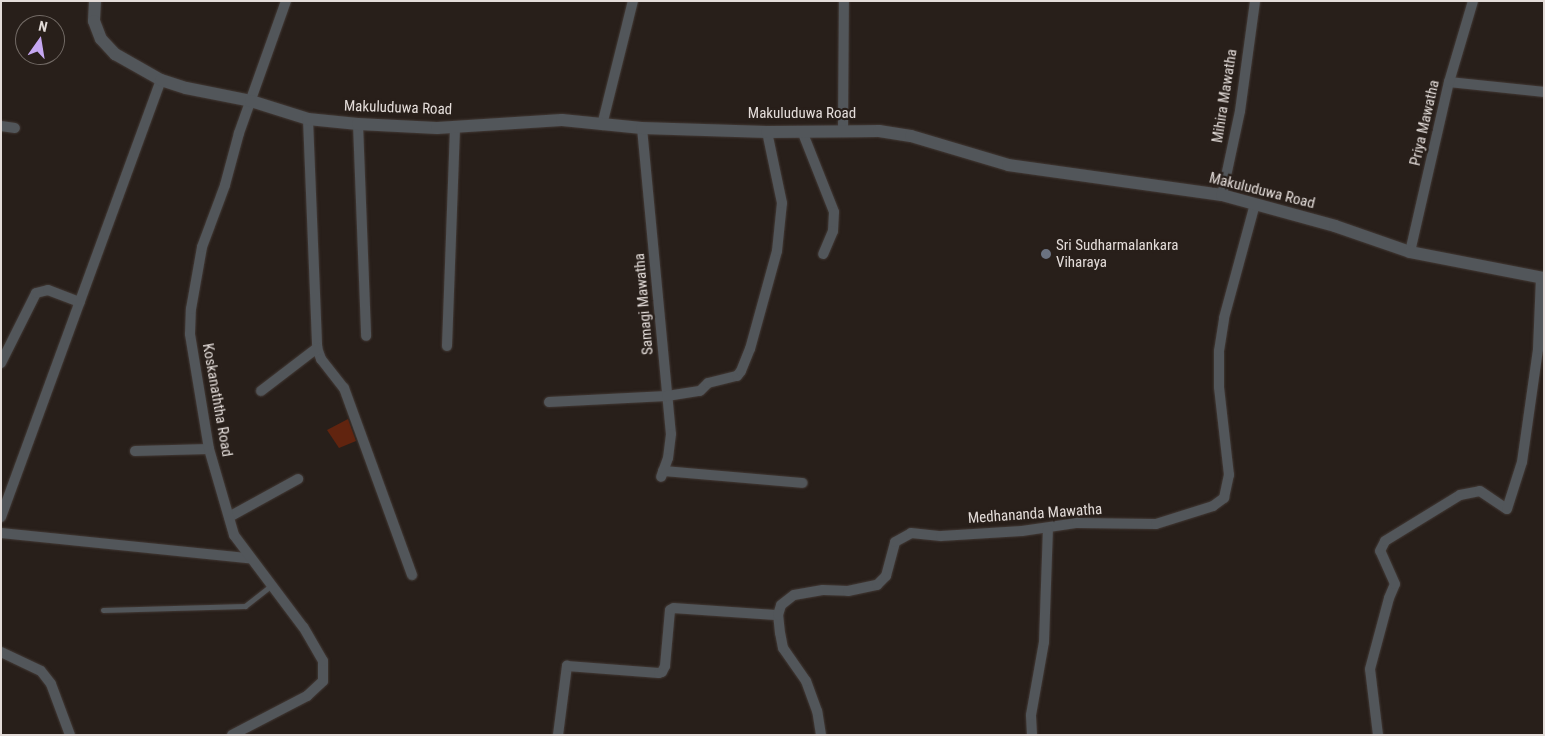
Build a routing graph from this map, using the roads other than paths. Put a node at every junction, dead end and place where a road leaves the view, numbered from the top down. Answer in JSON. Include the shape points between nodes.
{"nodes":[{"id":1,"x":95,"y":1,"type":"edge"},
{"id":2,"x":286,"y":1,"type":"edge"},
{"id":3,"x":632,"y":1,"type":"edge"},
{"id":4,"x":844,"y":1,"type":"edge"},
{"id":5,"x":1255,"y":1,"type":"edge"},
{"id":6,"x":1473,"y":1,"type":"edge"},
{"id":7,"x":161,"y":80,"type":"junction"},
{"id":8,"x":1449,"y":82,"type":"junction"},
{"id":9,"x":1544,"y":92,"type":"edge"},
{"id":10,"x":251,"y":101,"type":"junction"},
{"id":11,"x":308,"y":119,"type":"junction"},
{"id":12,"x":358,"y":124,"type":"junction"},
{"id":13,"x":602,"y":125,"type":"junction"},
{"id":14,"x":1,"y":126,"type":"edge"},
{"id":15,"x":455,"y":126,"type":"junction"},
{"id":16,"x":15,"y":128,"type":"dead end"},
{"id":17,"x":642,"y":128,"type":"junction"},
{"id":18,"x":843,"y":130,"type":"junction"},
{"id":19,"x":802,"y":131,"type":"junction"},
{"id":20,"x":767,"y":132,"type":"junction"},
{"id":21,"x":1222,"y":195,"type":"junction"},
{"id":22,"x":1255,"y":204,"type":"junction"},
{"id":23,"x":1410,"y":252,"type":"junction"},
{"id":24,"x":823,"y":254,"type":"dead end"},
{"id":25,"x":1542,"y":278,"type":"edge"},
{"id":26,"x":80,"y":302,"type":"junction"},
{"id":27,"x":366,"y":336,"type":"dead end"},
{"id":28,"x":447,"y":346,"type":"dead end"},
{"id":29,"x":317,"y":348,"type":"junction"},
{"id":30,"x":1,"y":363,"type":"edge"},
{"id":31,"x":261,"y":390,"type":"dead end"},
{"id":32,"x":667,"y":396,"type":"junction"},
{"id":33,"x":549,"y":402,"type":"dead end"},
{"id":34,"x":209,"y":449,"type":"junction"},
{"id":35,"x":135,"y":451,"type":"dead end"},
{"id":36,"x":298,"y":479,"type":"dead end"},
{"id":37,"x":802,"y":483,"type":"dead end"},
{"id":38,"x":1,"y":517,"type":"edge"},
{"id":39,"x":229,"y":517,"type":"junction"},
{"id":40,"x":1048,"y":528,"type":"junction"},
{"id":41,"x":1,"y":533,"type":"edge"},
{"id":42,"x":249,"y":558,"type":"junction"},
{"id":43,"x":412,"y":576,"type":"dead end"},
{"id":44,"x":272,"y":584,"type":"junction"},
{"id":45,"x":103,"y":610,"type":"dead end"},
{"id":46,"x":778,"y":615,"type":"junction"},
{"id":47,"x":1,"y":652,"type":"edge"},
{"id":48,"x":70,"y":735,"type":"edge"},
{"id":49,"x":232,"y":735,"type":"edge"},
{"id":50,"x":558,"y":735,"type":"edge"},
{"id":51,"x":821,"y":735,"type":"edge"},
{"id":52,"x":1032,"y":735,"type":"edge"},
{"id":53,"x":1378,"y":735,"type":"edge"}],
"edges":[{"from":1,"to":7,"type":"street","name":"Makuluduwa Road","via":[[94,21],[106,46]]},
{"from":2,"to":10,"type":"street","name":"Koskanaththa Road"},
{"from":3,"to":13,"type":"street"},
{"from":4,"to":18,"type":"street"},
{"from":5,"to":21,"type":"street","name":"Mihira Mawatha","via":[[1240,111]]},
{"from":6,"to":8,"type":"street","name":"Priya Mawatha"},
{"from":7,"to":10,"type":"street","name":"Makuluduwa Road"},
{"from":7,"to":26,"type":"street"},
{"from":8,"to":9,"type":"street"},
{"from":8,"to":23,"type":"street","name":"Priya Mawatha"},
{"from":10,"to":11,"type":"street","name":"Makuluduwa Road"},
{"from":10,"to":34,"type":"street","name":"Koskanaththa Road","via":[[202,247],[191,309],[190,334]]},
{"from":11,"to":12,"type":"street","name":"Makuluduwa Road"},
{"from":11,"to":29,"type":"street"},
{"from":12,"to":15,"type":"street","name":"Makuluduwa Road"},
{"from":12,"to":27,"type":"street"},
{"from":13,"to":15,"type":"street","name":"Makuluduwa Road","via":[[562,120]]},
{"from":13,"to":17,"type":"street","name":"Makuluduwa Road"},
{"from":14,"to":16,"type":"street"},
{"from":15,"to":28,"type":"street"},
{"from":17,"to":20,"type":"street","name":"Makuluduwa Road"},
{"from":17,"to":32,"type":"street","name":"Samagi Mawatha"},
{"from":18,"to":19,"type":"street","name":"Makuluduwa Road"},
{"from":18,"to":21,"type":"street","name":"Makuluduwa Road","via":[[911,136],[1008,164]]},
{"from":19,"to":20,"type":"street","name":"Makuluduwa Road"},
{"from":19,"to":24,"type":"street","via":[[834,212],[833,231]]},
{"from":20,"to":32,"type":"street","via":[[782,202],[777,252],[744,367],[737,376],[712,381],[700,391]]},
{"from":21,"to":22,"type":"street","name":"Makuluduwa Road"},
{"from":22,"to":23,"type":"street","name":"Makuluduwa Road","via":[[1335,226]]},
{"from":22,"to":40,"type":"street","name":"Medhananda Mawatha","via":[[1224,318],[1219,351],[1219,387],[1229,475],[1224,498],[1213,506],[1156,524],[1078,523]]},
{"from":23,"to":25,"type":"street","name":"Makuluduwa Road"},
{"from":25,"to":53,"type":"street","via":[[1538,349],[1528,424],[1522,462],[1507,509],[1480,491],[1460,495],[1384,541],[1380,551],[1396,584],[1389,598],[1370,669]]},
{"from":26,"to":30,"type":"street","via":[[48,290],[36,293]]},
{"from":26,"to":38,"type":"street"},
{"from":29,"to":31,"type":"street"},
{"from":29,"to":43,"type":"street","via":[[321,359],[344,388]]},
{"from":32,"to":33,"type":"street"},
{"from":32,"to":37,"type":"street","name":"Samagi Mawatha","via":[[671,434],[662,474]]},
{"from":34,"to":35,"type":"street"},
{"from":34,"to":39,"type":"street","name":"Koskanaththa Road"},
{"from":36,"to":39,"type":"street"},
{"from":39,"to":42,"type":"street","name":"Koskanaththa Road","via":[[234,535]]},
{"from":40,"to":46,"type":"street","name":"Medhananda Mawatha","via":[[941,536],[911,534],[895,542],[883,582],[869,588],[794,595],[781,605]]},
{"from":40,"to":52,"type":"street","via":[[1044,642],[1030,714]]},
{"from":41,"to":42,"type":"street"},
{"from":42,"to":44,"type":"street","name":"Koskanaththa Road"},
{"from":44,"to":45,"type":"lane","via":[[245,606]]},
{"from":44,"to":49,"type":"street","name":"Koskanaththa Road","via":[[323,661],[323,681],[307,696]]},
{"from":46,"to":50,"type":"street","via":[[674,608],[670,610],[662,672],[567,666]]},
{"from":46,"to":51,"type":"street","via":[[783,648],[806,680]]},
{"from":47,"to":48,"type":"street","via":[[42,671],[51,684]]}]}
